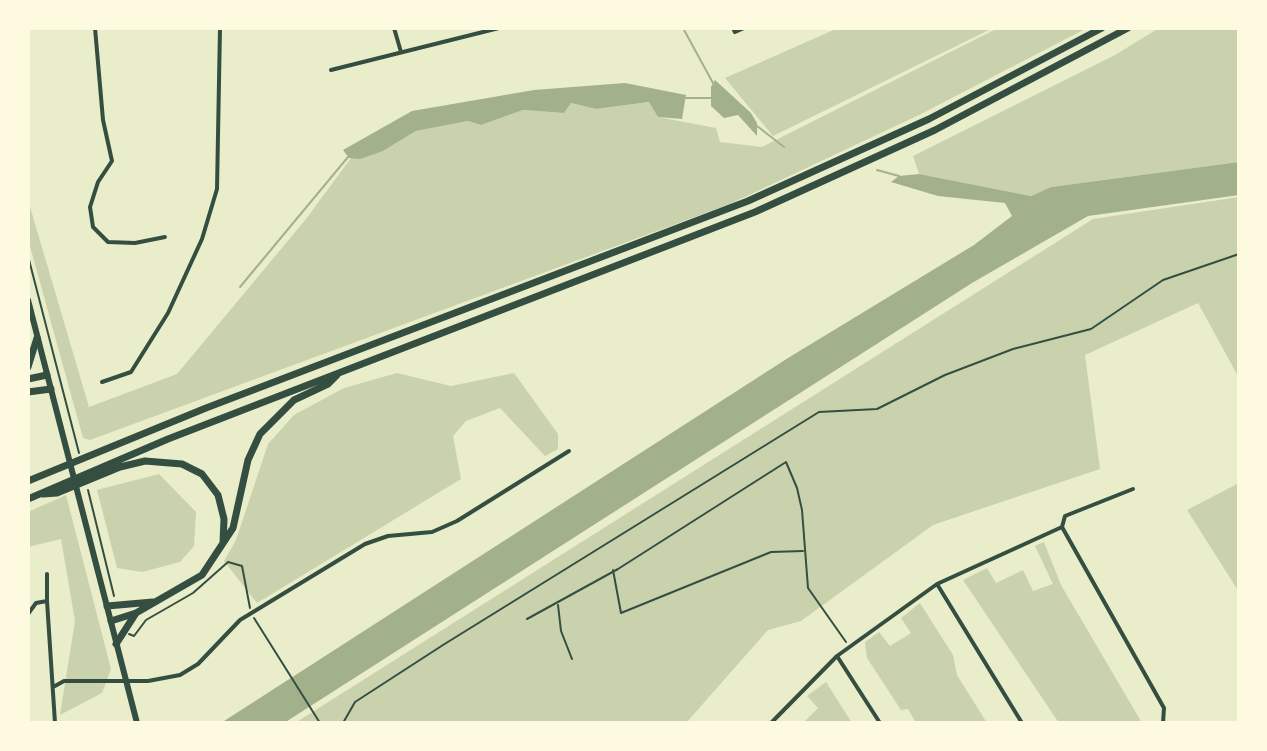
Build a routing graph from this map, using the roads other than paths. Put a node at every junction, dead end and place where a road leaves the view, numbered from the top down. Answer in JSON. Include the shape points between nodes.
{"nodes":[{"id":1,"x":95,"y":28,"type":"edge"},
{"id":2,"x":220,"y":28,"type":"edge"},
{"id":3,"x":394,"y":28,"type":"edge"},
{"id":4,"x":499,"y":28,"type":"edge"},
{"id":5,"x":733,"y":28,"type":"edge"},
{"id":6,"x":744,"y":28,"type":"edge"},
{"id":7,"x":1102,"y":28,"type":"edge"},
{"id":8,"x":1128,"y":28,"type":"edge"},
{"id":9,"x":485,"y":29,"type":"edge"},
{"id":10,"x":401,"y":52,"type":"junction"},
{"id":11,"x":331,"y":70,"type":"dead end"},
{"id":12,"x":165,"y":237,"type":"dead end"},
{"id":13,"x":28,"y":300,"type":"edge"},
{"id":14,"x":37,"y":338,"type":"junction"},
{"id":15,"x":28,"y":367,"type":"edge"},
{"id":16,"x":339,"y":373,"type":"junction"},
{"id":17,"x":47,"y":375,"type":"junction"},
{"id":18,"x":28,"y":379,"type":"edge"},
{"id":19,"x":102,"y":382,"type":"dead end"},
{"id":20,"x":51,"y":389,"type":"junction"},
{"id":21,"x":28,"y":392,"type":"edge"},
{"id":22,"x":569,"y":451,"type":"dead end"},
{"id":23,"x":28,"y":481,"type":"edge"},
{"id":24,"x":1133,"y":489,"type":"dead end"},
{"id":25,"x":37,"y":494,"type":"junction"},
{"id":26,"x":28,"y":499,"type":"edge"},
{"id":27,"x":1062,"y":527,"type":"junction"},
{"id":28,"x":223,"y":545,"type":"junction"},
{"id":29,"x":47,"y":574,"type":"dead end"},
{"id":30,"x":937,"y":584,"type":"junction"},
{"id":31,"x":47,"y":601,"type":"junction"},
{"id":32,"x":155,"y":602,"type":"junction"},
{"id":33,"x":112,"y":605,"type":"junction"},
{"id":34,"x":136,"y":613,"type":"junction"},
{"id":35,"x":28,"y":614,"type":"edge"},
{"id":36,"x":111,"y":621,"type":"junction"},
{"id":37,"x":116,"y":644,"type":"junction"},
{"id":38,"x":837,"y":656,"type":"junction"},
{"id":39,"x":55,"y":686,"type":"junction"},
{"id":40,"x":136,"y":720,"type":"edge"},
{"id":41,"x":55,"y":723,"type":"edge"},
{"id":42,"x":771,"y":723,"type":"edge"},
{"id":43,"x":880,"y":723,"type":"edge"},
{"id":44,"x":1022,"y":723,"type":"edge"},
{"id":45,"x":1163,"y":723,"type":"edge"}],
"edges":[{"from":1,"to":12,"type":"street","via":[[112,161],[90,207],[93,227],[108,242]]},
{"from":2,"to":19,"type":"street","via":[[217,189],[202,239],[168,313],[131,372]]},
{"from":3,"to":10,"type":"street"},
{"from":4,"to":9,"type":"street"},
{"from":5,"to":6,"type":"street"},
{"from":7,"to":23,"type":"highway","via":[[929,119],[748,201]]},
{"from":8,"to":16,"type":"highway","via":[[935,130],[755,212]]},
{"from":9,"to":10,"type":"street"},
{"from":10,"to":11,"type":"street"},
{"from":13,"to":14,"type":"main road"},
{"from":14,"to":15,"type":"highway"},
{"from":14,"to":17,"type":"main road"},
{"from":16,"to":25,"type":"highway"},
{"from":16,"to":28,"type":"highway","via":[[278,412],[260,434],[248,460],[233,528]]},
{"from":17,"to":18,"type":"highway"},
{"from":17,"to":20,"type":"main road"},
{"from":20,"to":21,"type":"highway"},
{"from":20,"to":33,"type":"main road"},
{"from":22,"to":39,"type":"street","via":[[457,521],[432,532],[365,544],[232,626],[198,664],[180,675],[148,681],[64,681]]},
{"from":24,"to":27,"type":"street","via":[[1065,516]]},
{"from":25,"to":26,"type":"highway"},
{"from":25,"to":28,"type":"highway","via":[[57,493],[145,461],[182,464],[202,474],[218,495]]},
{"from":27,"to":30,"type":"street"},
{"from":27,"to":45,"type":"street","via":[[1164,708]]},
{"from":28,"to":32,"type":"highway","via":[[202,575]]},
{"from":29,"to":31,"type":"street"},
{"from":30,"to":38,"type":"street"},
{"from":30,"to":44,"type":"street"},
{"from":31,"to":35,"type":"street","via":[[36,603]]},
{"from":31,"to":39,"type":"street","via":[[49,672]]},
{"from":32,"to":33,"type":"highway"},
{"from":32,"to":34,"type":"highway"},
{"from":33,"to":36,"type":"main road"},
{"from":34,"to":36,"type":"highway"},
{"from":34,"to":37,"type":"highway"},
{"from":36,"to":37,"type":"main road"},
{"from":37,"to":40,"type":"main road"},
{"from":38,"to":42,"type":"street"},
{"from":38,"to":43,"type":"street"},
{"from":39,"to":41,"type":"street"}]}
